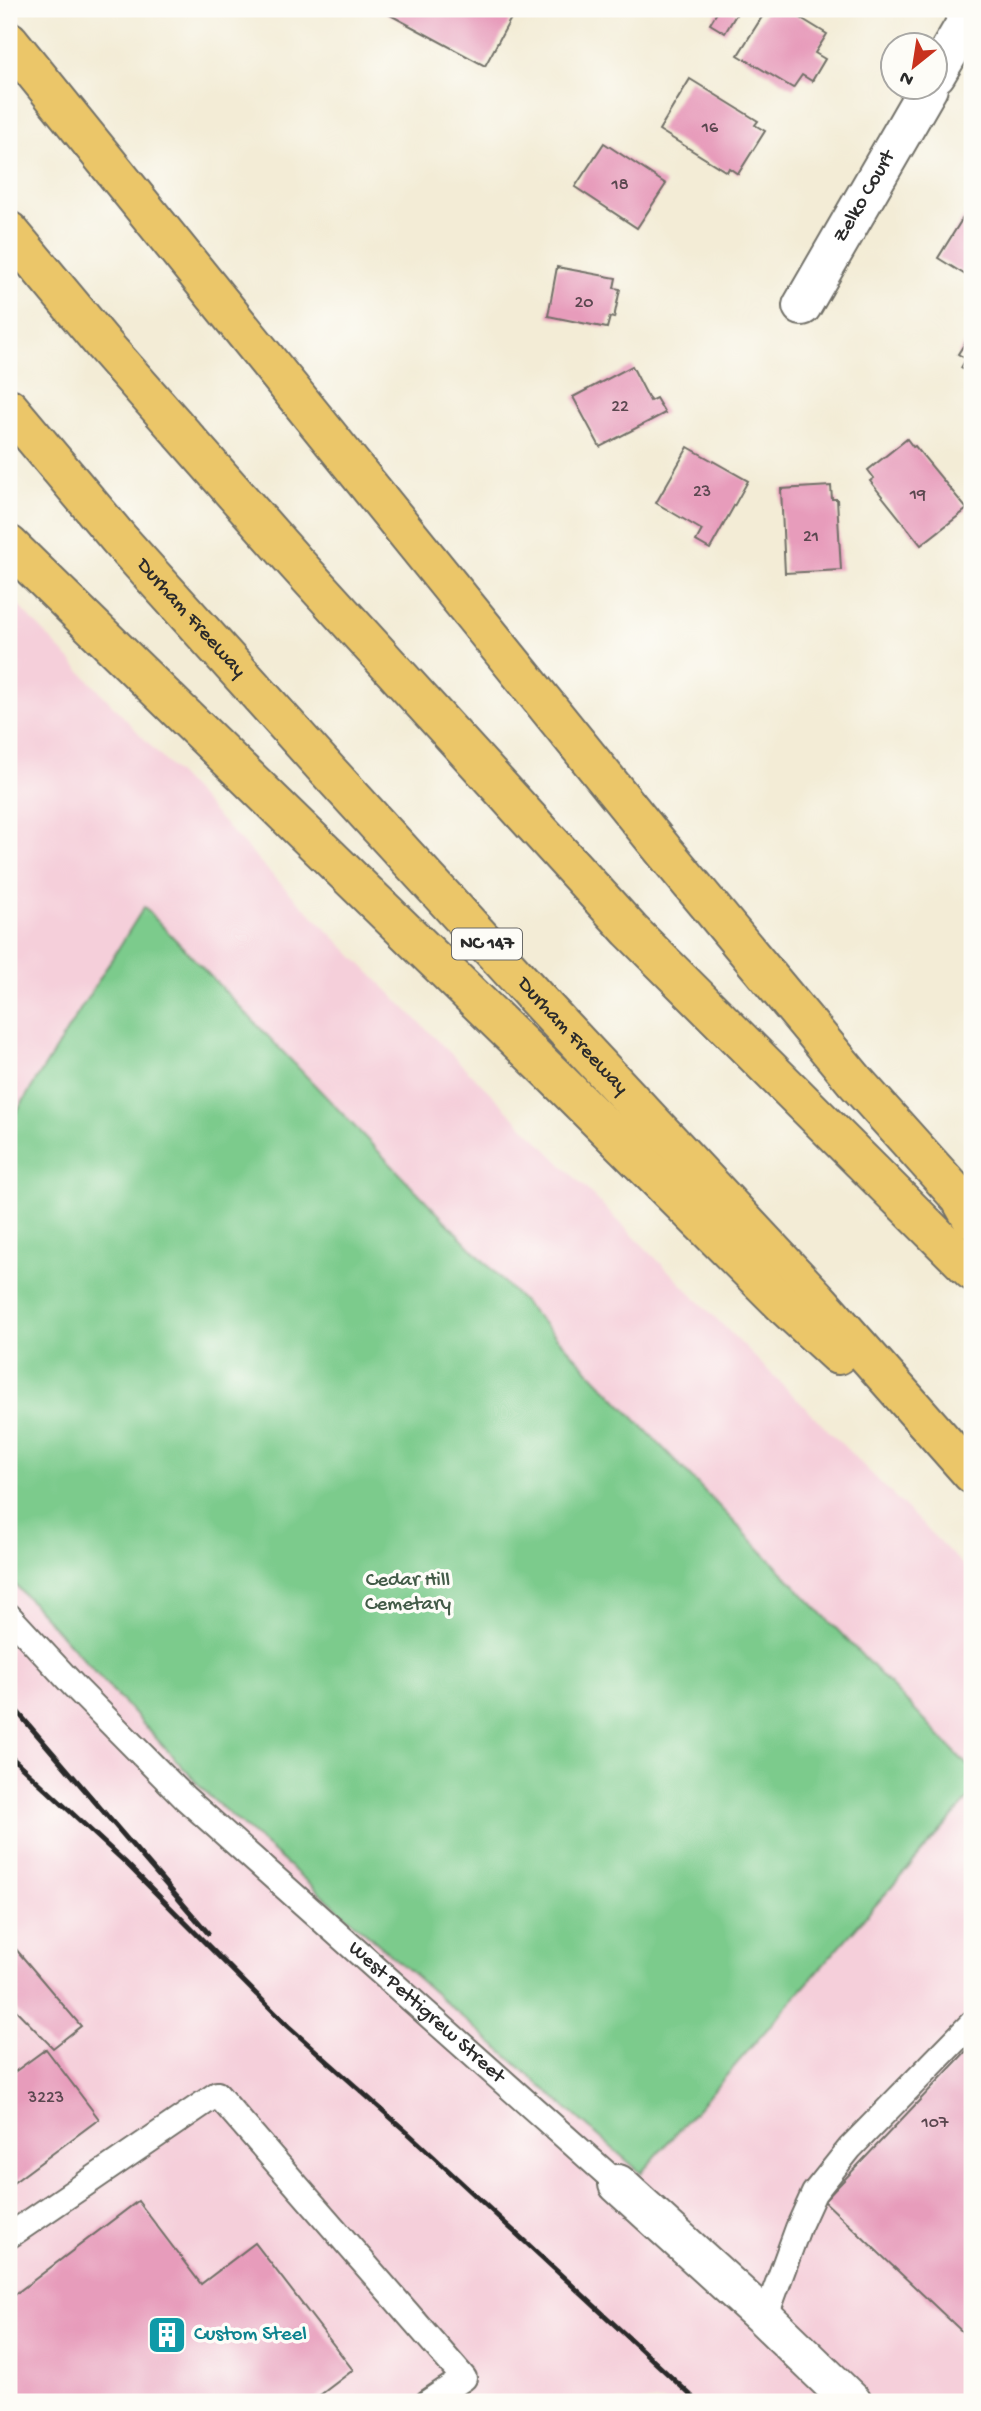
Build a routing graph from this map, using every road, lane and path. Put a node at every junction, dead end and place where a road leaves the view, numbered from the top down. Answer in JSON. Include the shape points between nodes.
{"nodes":[{"id":1,"x":972,"y":13,"type":"edge"},
{"id":2,"x":9,"y":41,"type":"edge"},
{"id":3,"x":950,"y":50,"type":"edge"},
{"id":4,"x":920,"y":102,"type":"edge"},
{"id":5,"x":9,"y":231,"type":"edge"},
{"id":6,"x":802,"y":306,"type":"dead end"},
{"id":7,"x":9,"y":408,"type":"edge"},
{"id":8,"x":9,"y":545,"type":"edge"},
{"id":9,"x":972,"y":1219,"type":"edge"},
{"id":10,"x":972,"y":1271,"type":"edge"},
{"id":11,"x":972,"y":1476,"type":"edge"},
{"id":12,"x":9,"y":1616,"type":"edge"},
{"id":13,"x":972,"y":2023,"type":"edge"},
{"id":14,"x":618,"y":2184,"type":"joint"},
{"id":15,"x":9,"y":2236,"type":"edge"},
{"id":16,"x":765,"y":2318,"type":"junction"},
{"id":17,"x":428,"y":2402,"type":"edge"},
{"id":18,"x":852,"y":2402,"type":"edge"}],
"edges":[{"from":1,"to":3,"type":"street"},
{"from":2,"to":9,"type":"highway","via":[[555,718],[855,1081],[960,1198]]},
{"from":4,"to":6,"type":"street","name":"Zelko Court"},
{"from":5,"to":10,"type":"highway","via":[[295,562],[630,930]]},
{"from":7,"to":11,"type":"highway","name":"Durham Freeway","number":"NC 147","via":[[118,539],[818,1300]]},
{"from":8,"to":11,"type":"highway","via":[[788,1309]]},
{"from":12,"to":14,"type":"lane","name":"West Pettigrew Street","via":[[186,1798]]},
{"from":13,"to":16,"type":"lane","via":[[850,2148],[814,2193]]},
{"from":14,"to":16,"type":"street","name":"West Pettigrew Street"},
{"from":15,"to":17,"type":"lane","via":[[216,2094],[464,2378]]},
{"from":16,"to":18,"type":"street","name":"West Pettigrew Street"}]}
